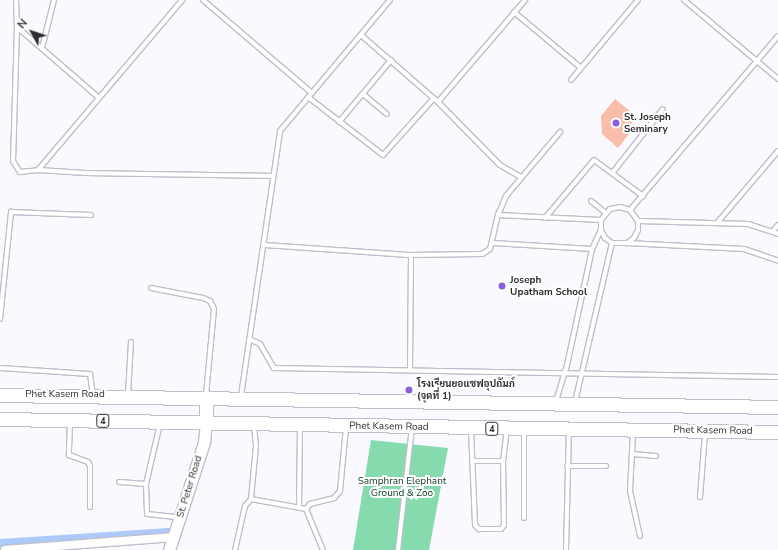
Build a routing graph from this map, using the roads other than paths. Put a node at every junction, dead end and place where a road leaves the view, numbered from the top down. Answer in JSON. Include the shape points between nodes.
{"nodes":[{"id":1,"x":16,"y":0,"type":"edge"},
{"id":2,"x":54,"y":0,"type":"edge"},
{"id":3,"x":182,"y":0,"type":"edge"},
{"id":4,"x":203,"y":0,"type":"edge"},
{"id":5,"x":390,"y":0,"type":"edge"},
{"id":6,"x":525,"y":0,"type":"edge"},
{"id":7,"x":638,"y":0,"type":"edge"},
{"id":8,"x":684,"y":0,"type":"edge"},
{"id":9,"x":514,"y":12,"type":"junction"},
{"id":10,"x":17,"y":27,"type":"junction"},
{"id":11,"x":361,"y":35,"type":"junction"},
{"id":12,"x":778,"y":36,"type":"edge"},
{"id":13,"x":42,"y":48,"type":"junction"},
{"id":14,"x":391,"y":60,"type":"junction"},
{"id":15,"x":757,"y":61,"type":"junction"},
{"id":16,"x":581,"y":68,"type":"junction"},
{"id":17,"x":778,"y":79,"type":"edge"},
{"id":18,"x":571,"y":80,"type":"dead end"},
{"id":19,"x":312,"y":93,"type":"junction"},
{"id":20,"x":362,"y":94,"type":"junction"},
{"id":21,"x":98,"y":97,"type":"junction"},
{"id":22,"x":308,"y":97,"type":"junction"},
{"id":23,"x":434,"y":98,"type":"junction"},
{"id":24,"x":438,"y":102,"type":"junction"},
{"id":25,"x":663,"y":109,"type":"dead end"},
{"id":26,"x":387,"y":114,"type":"dead end"},
{"id":27,"x":339,"y":122,"type":"junction"},
{"id":28,"x":560,"y":132,"type":"dead end"},
{"id":29,"x":778,"y":151,"type":"edge"},
{"id":30,"x":38,"y":170,"type":"junction"},
{"id":31,"x":613,"y":172,"type":"junction"},
{"id":32,"x":273,"y":176,"type":"junction"},
{"id":33,"x":521,"y":177,"type":"junction"},
{"id":34,"x":643,"y":196,"type":"junction"},
{"id":35,"x":590,"y":201,"type":"dead end"},
{"id":36,"x":630,"y":210,"type":"junction"},
{"id":37,"x":606,"y":213,"type":"junction"},
{"id":38,"x":91,"y":215,"type":"dead end"},
{"id":39,"x":498,"y":215,"type":"junction"},
{"id":40,"x":545,"y":218,"type":"junction"},
{"id":41,"x":602,"y":220,"type":"junction"},
{"id":42,"x":638,"y":221,"type":"junction"},
{"id":43,"x":717,"y":223,"type":"junction"},
{"id":44,"x":778,"y":225,"type":"edge"},
{"id":45,"x":601,"y":230,"type":"junction"},
{"id":46,"x":772,"y":231,"type":"junction"},
{"id":47,"x":778,"y":234,"type":"edge"},
{"id":48,"x":612,"y":243,"type":"junction"},
{"id":49,"x":627,"y":243,"type":"junction"},
{"id":50,"x":493,"y":244,"type":"junction"},
{"id":51,"x":263,"y":246,"type":"junction"},
{"id":52,"x":592,"y":249,"type":"junction"},
{"id":53,"x":411,"y":255,"type":"junction"},
{"id":54,"x":778,"y":260,"type":"edge"},
{"id":55,"x":151,"y":288,"type":"dead end"},
{"id":56,"x":0,"y":319,"type":"edge"},
{"id":57,"x":249,"y":339,"type":"junction"},
{"id":58,"x":131,"y":342,"type":"dead end"},
{"id":59,"x":0,"y":368,"type":"edge"},
{"id":60,"x":410,"y":370,"type":"junction"},
{"id":61,"x":583,"y":372,"type":"junction"},
{"id":62,"x":565,"y":373,"type":"junction"},
{"id":63,"x":778,"y":377,"type":"edge"},
{"id":64,"x":0,"y":395,"type":"edge"},
{"id":65,"x":93,"y":395,"type":"junction"},
{"id":66,"x":128,"y":395,"type":"junction"},
{"id":67,"x":206,"y":396,"type":"junction"},
{"id":68,"x":241,"y":398,"type":"junction"},
{"id":69,"x":555,"y":403,"type":"junction"},
{"id":70,"x":574,"y":404,"type":"junction"},
{"id":71,"x":778,"y":407,"type":"edge"},
{"id":72,"x":0,"y":419,"type":"edge"},
{"id":73,"x":70,"y":420,"type":"junction"},
{"id":74,"x":160,"y":422,"type":"junction"},
{"id":75,"x":206,"y":422,"type":"junction"},
{"id":76,"x":254,"y":424,"type":"junction"},
{"id":77,"x":300,"y":425,"type":"junction"},
{"id":78,"x":346,"y":426,"type":"junction"},
{"id":79,"x":412,"y":427,"type":"junction"},
{"id":80,"x":471,"y":429,"type":"junction"},
{"id":81,"x":507,"y":429,"type":"junction"},
{"id":82,"x":524,"y":429,"type":"junction"},
{"id":83,"x":569,"y":430,"type":"junction"},
{"id":84,"x":633,"y":430,"type":"junction"},
{"id":85,"x":705,"y":431,"type":"junction"},
{"id":86,"x":778,"y":432,"type":"edge"},
{"id":87,"x":633,"y":454,"type":"junction"},
{"id":88,"x":656,"y":456,"type":"dead end"},
{"id":89,"x":474,"y":460,"type":"junction"},
{"id":90,"x":503,"y":461,"type":"junction"},
{"id":91,"x":567,"y":466,"type":"junction"},
{"id":92,"x":606,"y":466,"type":"dead end"},
{"id":93,"x":119,"y":482,"type":"dead end"},
{"id":94,"x":146,"y":484,"type":"junction"},
{"id":95,"x":700,"y":497,"type":"dead end"},
{"id":96,"x":251,"y":499,"type":"junction"},
{"id":97,"x":90,"y":507,"type":"dead end"},
{"id":98,"x":299,"y":508,"type":"junction"},
{"id":99,"x":306,"y":509,"type":"junction"},
{"id":100,"x":180,"y":517,"type":"junction"},
{"id":101,"x":524,"y":518,"type":"dead end"},
{"id":102,"x":640,"y":536,"type":"dead end"},
{"id":103,"x":171,"y":546,"type":"edge"},
{"id":104,"x":5,"y":550,"type":"edge"},
{"id":105,"x":235,"y":550,"type":"edge"},
{"id":106,"x":323,"y":550,"type":"edge"},
{"id":107,"x":398,"y":550,"type":"edge"},
{"id":108,"x":566,"y":550,"type":"edge"}],
"edges":[{"from":1,"to":10,"type":"lane"},
{"from":2,"to":13,"type":"lane"},
{"from":3,"to":21,"type":"lane"},
{"from":4,"to":19,"type":"lane"},
{"from":5,"to":11,"type":"lane"},
{"from":6,"to":9,"type":"lane"},
{"from":7,"to":16,"type":"lane"},
{"from":8,"to":15,"type":"lane"},
{"from":9,"to":16,"type":"lane"},
{"from":9,"to":24,"type":"lane"},
{"from":10,"to":13,"type":"lane"},
{"from":10,"to":30,"type":"lane","via":[[13,161],[20,172]]},
{"from":11,"to":14,"type":"lane"},
{"from":11,"to":19,"type":"lane"},
{"from":12,"to":15,"type":"lane"},
{"from":13,"to":21,"type":"lane"},
{"from":14,"to":20,"type":"lane"},
{"from":14,"to":23,"type":"lane"},
{"from":15,"to":17,"type":"lane"},
{"from":15,"to":34,"type":"lane"},
{"from":16,"to":18,"type":"lane"},
{"from":19,"to":22,"type":"lane"},
{"from":20,"to":26,"type":"lane"},
{"from":20,"to":27,"type":"lane"},
{"from":21,"to":30,"type":"lane"},
{"from":22,"to":27,"type":"lane"},
{"from":22,"to":32,"type":"lane","via":[[280,131]]},
{"from":23,"to":24,"type":"lane"},
{"from":23,"to":27,"type":"lane","via":[[383,155]]},
{"from":24,"to":33,"type":"lane","via":[[500,165]]},
{"from":25,"to":31,"type":"lane"},
{"from":28,"to":33,"type":"lane"},
{"from":29,"to":43,"type":"lane"},
{"from":30,"to":32,"type":"lane"},
{"from":31,"to":34,"type":"lane"},
{"from":31,"to":40,"type":"lane","via":[[597,161],[591,162]]},
{"from":32,"to":51,"type":"lane"},
{"from":33,"to":39,"type":"lane","via":[[506,196]]},
{"from":34,"to":36,"type":"lane"},
{"from":35,"to":37,"type":"lane"},
{"from":36,"to":37,"type":"lane","via":[[615,208]]},
{"from":36,"to":42,"type":"lane"},
{"from":37,"to":41,"type":"lane"},
{"from":38,"to":56,"type":"lane","via":[[11,212]]},
{"from":39,"to":40,"type":"lane"},
{"from":39,"to":50,"type":"lane"},
{"from":40,"to":41,"type":"lane"},
{"from":41,"to":45,"type":"lane"},
{"from":42,"to":43,"type":"lane"},
{"from":42,"to":49,"type":"lane","via":[[638,230],[634,238]]},
{"from":43,"to":46,"type":"lane","via":[[748,224]]},
{"from":44,"to":46,"type":"lane"},
{"from":45,"to":48,"type":"lane","via":[[605,238]]},
{"from":45,"to":52,"type":"lane"},
{"from":46,"to":47,"type":"lane"},
{"from":48,"to":49,"type":"lane"},
{"from":48,"to":61,"type":"lane"},
{"from":49,"to":54,"type":"lane","via":[[744,249]]},
{"from":50,"to":52,"type":"lane"},
{"from":50,"to":53,"type":"lane","via":[[490,250],[482,254]]},
{"from":51,"to":53,"type":"lane"},
{"from":51,"to":57,"type":"lane"},
{"from":52,"to":62,"type":"lane"},
{"from":53,"to":60,"type":"lane"},
{"from":55,"to":67,"type":"lane","via":[[203,298],[210,302],[214,309]]},
{"from":57,"to":60,"type":"lane","via":[[260,344],[274,368]]},
{"from":57,"to":68,"type":"lane"},
{"from":58,"to":66,"type":"lane"},
{"from":59,"to":65,"type":"lane","via":[[90,374]]},
{"from":60,"to":62,"type":"lane"},
{"from":61,"to":62,"type":"lane"},
{"from":61,"to":63,"type":"lane"},
{"from":61,"to":70,"type":"lane"},
{"from":62,"to":69,"type":"lane"},
{"from":64,"to":65,"type":"main road","name":"Phet Kasem Road"},
{"from":65,"to":66,"type":"main road","name":"Phet Kasem Road"},
{"from":66,"to":67,"type":"main road","name":"Phet Kasem Road"},
{"from":67,"to":68,"type":"main road","name":"Phet Kasem Road"},
{"from":67,"to":75,"type":"main road"},
{"from":68,"to":69,"type":"main road","name":"Phet Kasem Road"},
{"from":69,"to":70,"type":"main road","name":"Phet Kasem Road"},
{"from":70,"to":71,"type":"main road","name":"Phet Kasem Road"},
{"from":72,"to":73,"type":"main road","name":"Phet Kasem Road","number":"4"},
{"from":73,"to":74,"type":"main road","name":"Phet Kasem Road","number":"4"},
{"from":73,"to":97,"type":"lane","via":[[69,455],[88,462],[90,466]]},
{"from":74,"to":75,"type":"main road","name":"Phet Kasem Road","number":"4"},
{"from":74,"to":94,"type":"lane"},
{"from":75,"to":76,"type":"main road","name":"Phet Kasem Road","number":"4"},
{"from":75,"to":100,"type":"street","name":"St. Peter Road","via":[[204,442]]},
{"from":76,"to":77,"type":"main road","name":"Phet Kasem Road","number":"4"},
{"from":76,"to":96,"type":"lane","via":[[256,446]]},
{"from":77,"to":78,"type":"main road","name":"Phet Kasem Road","number":"4"},
{"from":77,"to":98,"type":"lane"},
{"from":78,"to":79,"type":"main road","name":"Phet Kasem Road","number":"4"},
{"from":78,"to":99,"type":"lane","via":[[340,491],[334,498],[310,504]]},
{"from":79,"to":80,"type":"main road","name":"Phet Kasem Road","number":"4"},
{"from":79,"to":107,"type":"lane"},
{"from":80,"to":81,"type":"main road","name":"Phet Kasem Road","number":"4"},
{"from":80,"to":89,"type":"lane"},
{"from":81,"to":82,"type":"main road","name":"Phet Kasem Road","number":"4"},
{"from":81,"to":90,"type":"lane"},
{"from":82,"to":83,"type":"main road","name":"Phet Kasem Road","number":"4"},
{"from":82,"to":101,"type":"lane"},
{"from":83,"to":84,"type":"main road","name":"Phet Kasem Road","number":"4"},
{"from":83,"to":91,"type":"lane"},
{"from":84,"to":85,"type":"main road","name":"Phet Kasem Road","number":"4"},
{"from":84,"to":87,"type":"lane"},
{"from":85,"to":86,"type":"main road","name":"Phet Kasem Road","number":"4"},
{"from":85,"to":95,"type":"lane"},
{"from":87,"to":88,"type":"lane"},
{"from":87,"to":102,"type":"lane","via":[[630,491]]},
{"from":89,"to":90,"type":"lane"},
{"from":89,"to":90,"type":"lane","via":[[475,525],[478,529],[501,529],[504,525]]},
{"from":91,"to":92,"type":"lane"},
{"from":91,"to":108,"type":"lane"},
{"from":93,"to":94,"type":"lane"},
{"from":94,"to":100,"type":"lane","via":[[147,514]]},
{"from":96,"to":98,"type":"lane"},
{"from":96,"to":105,"type":"lane","via":[[246,506]]},
{"from":98,"to":99,"type":"lane"},
{"from":99,"to":106,"type":"lane"},
{"from":100,"to":103,"type":"street","name":"St. Peter Road"},
{"from":103,"to":104,"type":"street"}]}
